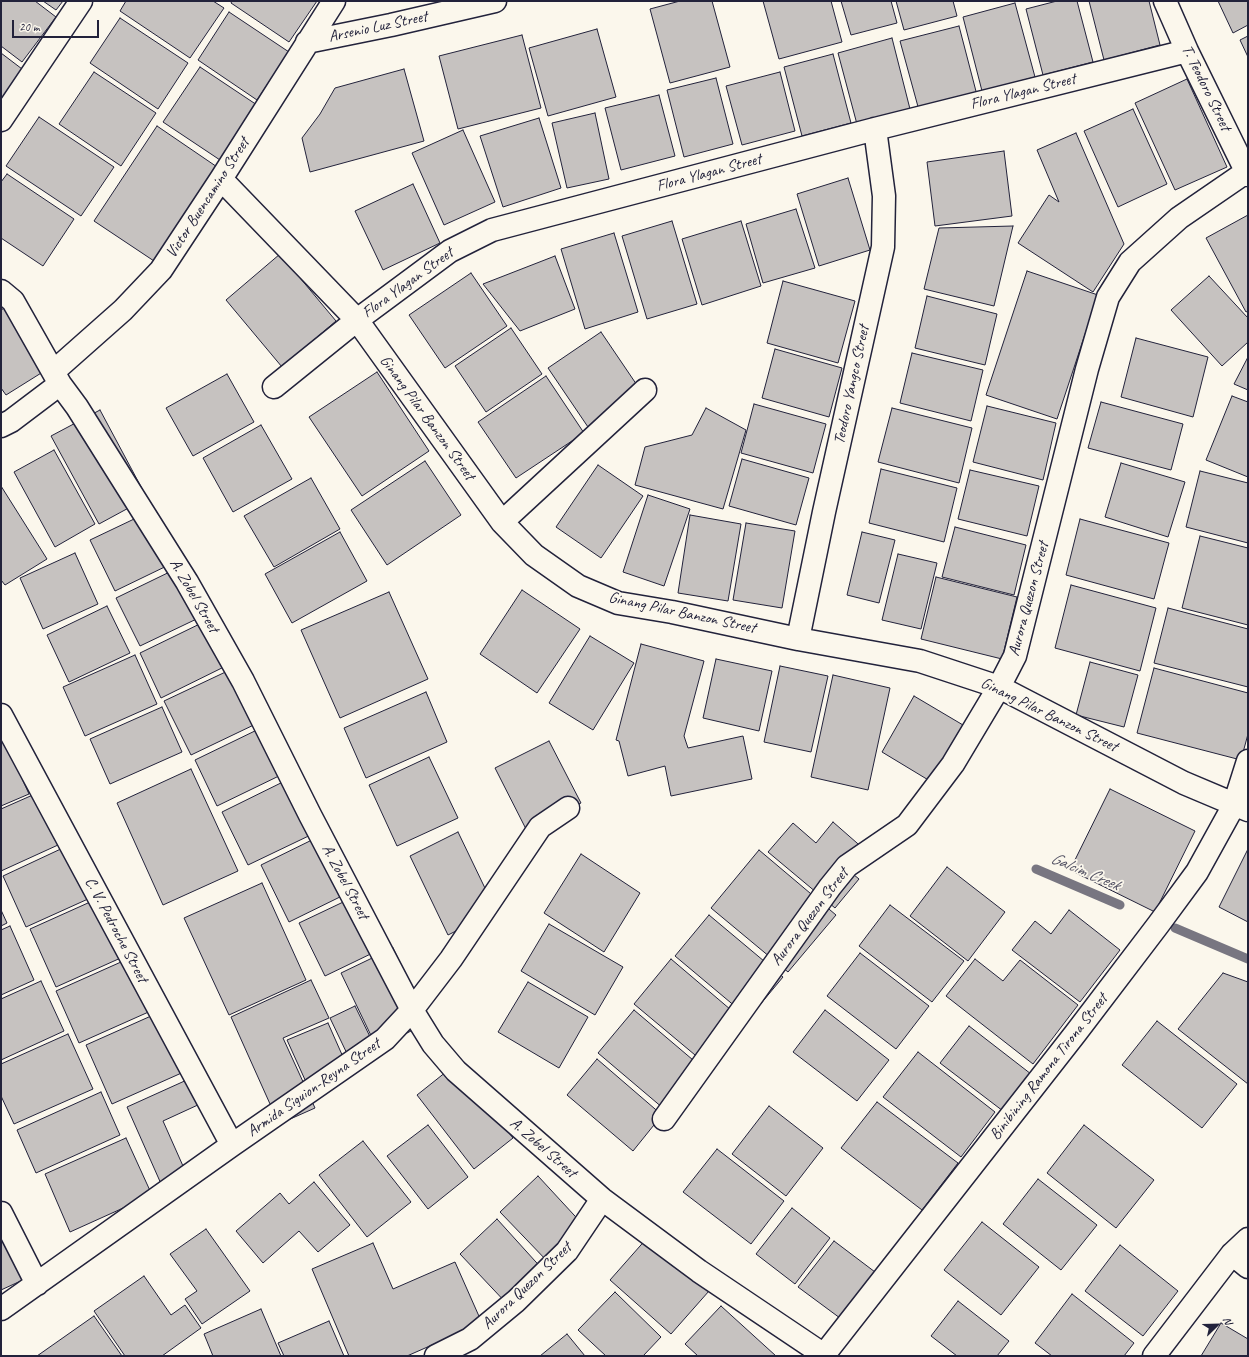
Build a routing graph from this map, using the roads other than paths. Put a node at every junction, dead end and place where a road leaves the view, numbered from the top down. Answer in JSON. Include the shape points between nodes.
{"nodes":[{"id":1,"x":81,"y":1,"type":"edge"},
{"id":2,"x":334,"y":1,"type":"edge"},
{"id":3,"x":495,"y":1,"type":"edge"},
{"id":4,"x":1165,"y":1,"type":"edge"},
{"id":5,"x":307,"y":42,"type":"junction"},
{"id":6,"x":1187,"y":52,"type":"junction"},
{"id":7,"x":1,"y":120,"type":"edge"},
{"id":8,"x":875,"y":129,"type":"junction"},
{"id":9,"x":1247,"y":173,"type":"edge"},
{"id":10,"x":221,"y":179,"type":"junction"},
{"id":11,"x":1,"y":291,"type":"edge"},
{"id":12,"x":357,"y":320,"type":"junction"},
{"id":13,"x":57,"y":378,"type":"junction"},
{"id":14,"x":274,"y":386,"type":"dead end"},
{"id":15,"x":645,"y":390,"type":"dead end"},
{"id":16,"x":1,"y":426,"type":"edge"},
{"id":17,"x":502,"y":522,"type":"junction"},
{"id":18,"x":798,"y":639,"type":"junction"},
{"id":19,"x":999,"y":687,"type":"junction"},
{"id":20,"x":1,"y":715,"type":"edge"},
{"id":21,"x":1248,"y":761,"type":"edge"},
{"id":22,"x":568,"y":808,"type":"dead end"},
{"id":23,"x":1241,"y":808,"type":"edge"},
{"id":24,"x":412,"y":1010,"type":"junction"},
{"id":25,"x":664,"y":1119,"type":"dead end"},
{"id":26,"x":232,"y":1145,"type":"junction"},
{"id":27,"x":602,"y":1199,"type":"junction"},
{"id":28,"x":1,"y":1213,"type":"edge"},
{"id":29,"x":1248,"y":1239,"type":"edge"},
{"id":30,"x":1240,"y":1260,"type":"edge"},
{"id":31,"x":36,"y":1284,"type":"junction"},
{"id":32,"x":1,"y":1308,"type":"edge"},
{"id":33,"x":436,"y":1356,"type":"edge"},
{"id":34,"x":824,"y":1356,"type":"edge"},
{"id":35,"x":1154,"y":1356,"type":"edge"}],
"edges":[{"from":1,"to":7,"type":"street"},
{"from":2,"to":5,"type":"street","name":"Victor Buencamino Street"},
{"from":3,"to":5,"type":"street","name":"Arsenio Luz Street","via":[[391,26]]},
{"from":4,"to":6,"type":"street","name":"T. Teodoro Street"},
{"from":5,"to":10,"type":"street","name":"Victor Buencamino Street"},
{"from":6,"to":8,"type":"street","name":"Flora Ylagan Street"},
{"from":6,"to":9,"type":"street","name":"T. Teodoro Street"},
{"from":8,"to":12,"type":"street","name":"Flora Ylagan Street","via":[[492,230],[450,251]]},
{"from":8,"to":18,"type":"street","name":"Teodoro Yangco Street","via":[[884,196],[883,247]]},
{"from":9,"to":19,"type":"street","name":"Aurora Quezon Street","via":[[1178,218],[1130,262],[1108,297],[1087,369],[1015,656]]},
{"from":10,"to":12,"type":"street","name":"Ginang Pilar Banzon Street"},
{"from":10,"to":13,"type":"street","name":"Victor Buencamino Street","via":[[161,270]]},
{"from":11,"to":13,"type":"street","name":"A. Zobel Street","via":[[13,302]]},
{"from":12,"to":14,"type":"street","name":"Flora Ylagan Street"},
{"from":12,"to":17,"type":"street","name":"Ginang Pilar Banzon Street"},
{"from":13,"to":16,"type":"street","name":"Victor Buencamino Street","via":[[11,421]]},
{"from":13,"to":24,"type":"street","name":"A. Zobel Street","via":[[202,608],[243,681]]},
{"from":15,"to":17,"type":"street"},
{"from":17,"to":18,"type":"street","name":"Ginang Pilar Banzon Street","via":[[534,555],[578,586],[618,603]]},
{"from":18,"to":19,"type":"street","name":"Ginang Pilar Banzon Street","via":[[920,661]]},
{"from":19,"to":23,"type":"street","name":"Ginang Pilar Banzon Street","via":[[1184,783]]},
{"from":19,"to":25,"type":"street","name":"Aurora Quezon Street","via":[[953,764],[907,825],[847,866]]},
{"from":20,"to":26,"type":"street","name":"C. V. Pedroche Street"},
{"from":21,"to":23,"type":"street","name":"Binibining Ramona Tirona Street"},
{"from":22,"to":24,"type":"street","name":"Armida Siguion-Reyna Street","via":[[540,827],[451,959]]},
{"from":23,"to":34,"type":"street","name":"Binibining Ramona Tirona Street","via":[[1158,926]]},
{"from":24,"to":26,"type":"street","name":"Armida Siguion-Reyna Street","via":[[385,1038]]},
{"from":24,"to":27,"type":"street","name":"A. Zobel Street","via":[[434,1044],[456,1071]]},
{"from":26,"to":31,"type":"street","name":"Armida Siguion-Reyna Street"},
{"from":27,"to":33,"type":"street","name":"Aurora Quezon Street","via":[[567,1251],[516,1301],[470,1339]]},
{"from":27,"to":34,"type":"street","name":"A. Zobel Street","via":[[699,1271]]},
{"from":28,"to":31,"type":"street"},
{"from":29,"to":30,"type":"street"},
{"from":30,"to":35,"type":"street"},
{"from":31,"to":32,"type":"street","name":"Armida Siguion-Reyna Street"}]}
